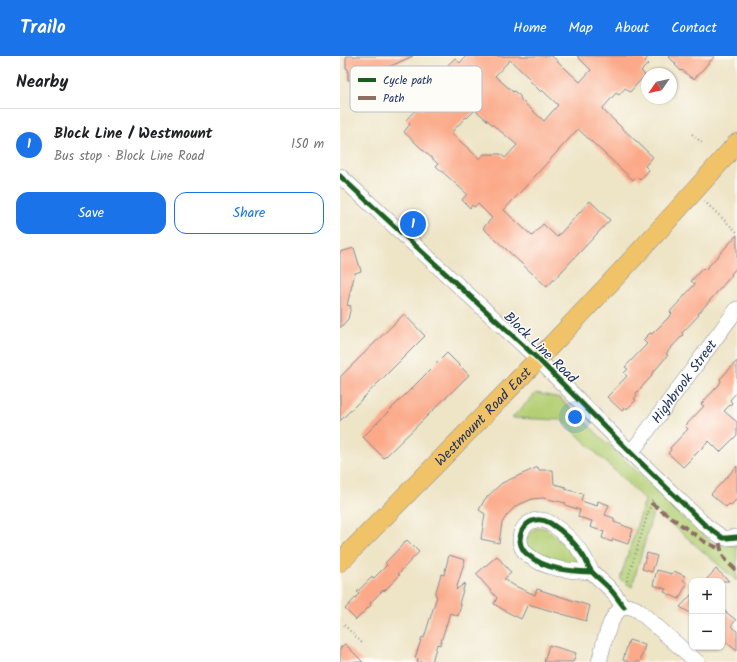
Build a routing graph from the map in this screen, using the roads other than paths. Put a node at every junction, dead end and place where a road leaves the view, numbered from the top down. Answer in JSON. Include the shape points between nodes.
{"nodes":[{"id":1,"x":737,"y":143,"type":"edge"},
{"id":2,"x":340,"y":176,"type":"edge"},
{"id":3,"x":737,"y":309,"type":"edge"},
{"id":4,"x":538,"y":359,"type":"junction"},
{"id":5,"x":631,"y":453,"type":"junction"},
{"id":6,"x":730,"y":537,"type":"edge"},
{"id":7,"x":340,"y":562,"type":"edge"},
{"id":8,"x":592,"y":572,"type":"junction"},
{"id":9,"x":624,"y":607,"type":"junction"},
{"id":10,"x":599,"y":662,"type":"edge"},
{"id":11,"x":697,"y":662,"type":"edge"}],
"edges":[{"from":1,"to":4,"type":"main road","name":"Westmount Road East"},
{"from":2,"to":4,"type":"street","name":"Block Line Road"},
{"from":3,"to":5,"type":"street","name":"Highbrook Street"},
{"from":4,"to":5,"type":"street","name":"Block Line Road"},
{"from":4,"to":7,"type":"main road","name":"Westmount Road East"},
{"from":5,"to":6,"type":"street","name":"Block Line Road","via":[[705,525]]},
{"from":8,"to":8,"type":"street","via":[[575,544],[549,523],[534,520],[523,528],[521,545],[528,555],[548,566],[567,571]]},
{"from":8,"to":9,"type":"street","via":[[611,589]]},
{"from":9,"to":10,"type":"street","via":[[612,619]]},
{"from":9,"to":11,"type":"street","via":[[634,607]]}]}
